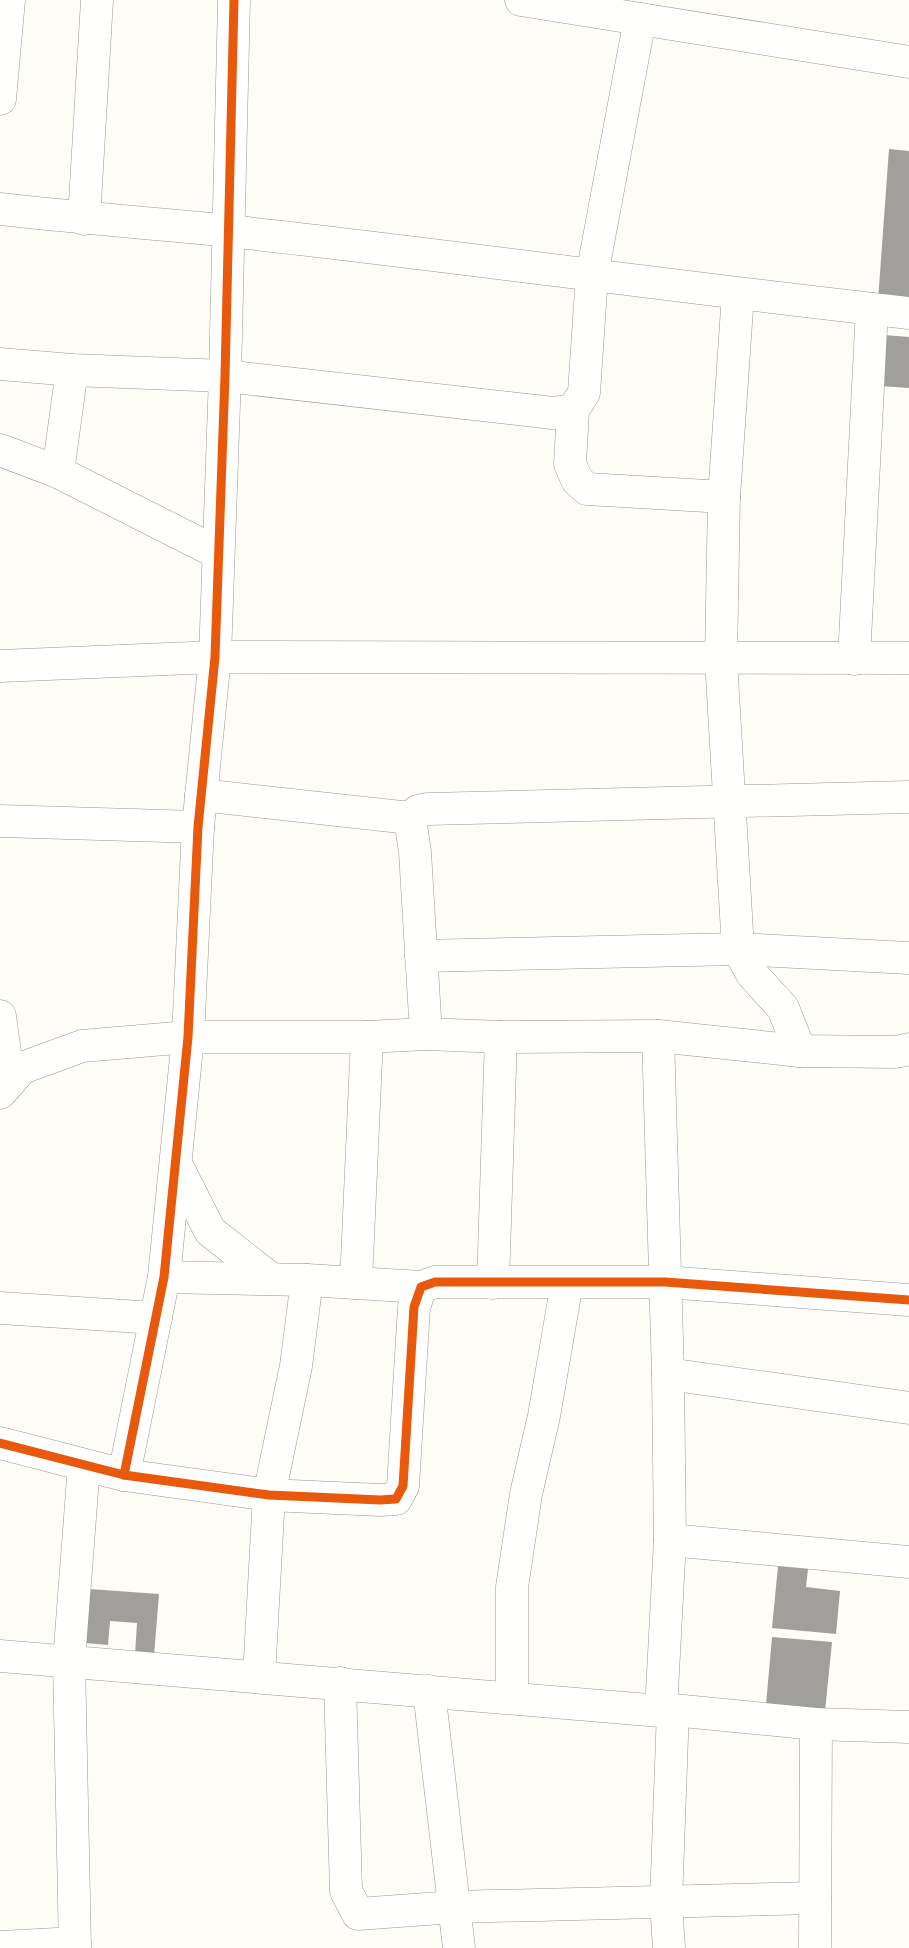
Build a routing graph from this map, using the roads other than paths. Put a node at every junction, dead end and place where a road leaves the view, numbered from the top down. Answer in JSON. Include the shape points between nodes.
{"nodes":[{"id":1,"x":9,"y":0,"type":"edge"},
{"id":2,"x":97,"y":0,"type":"edge"},
{"id":3,"x":234,"y":0,"type":"edge"},
{"id":4,"x":521,"y":0,"type":"edge"},
{"id":5,"x":640,"y":19,"type":"junction"},
{"id":6,"x":909,"y":62,"type":"edge"},
{"id":7,"x":0,"y":99,"type":"edge"},
{"id":8,"x":0,"y":209,"type":"edge"},
{"id":9,"x":84,"y":219,"type":"junction"},
{"id":10,"x":227,"y":231,"type":"junction"},
{"id":11,"x":592,"y":274,"type":"junction"},
{"id":12,"x":738,"y":294,"type":"junction"},
{"id":13,"x":872,"y":309,"type":"junction"},
{"id":14,"x":909,"y":313,"type":"edge"},
{"id":15,"x":0,"y":364,"type":"edge"},
{"id":16,"x":72,"y":370,"type":"junction"},
{"id":17,"x":225,"y":376,"type":"junction"},
{"id":18,"x":573,"y":410,"type":"junction"},
{"id":19,"x":0,"y":450,"type":"edge"},
{"id":20,"x":58,"y":472,"type":"junction"},
{"id":21,"x":724,"y":497,"type":"junction"},
{"id":22,"x":218,"y":553,"type":"junction"},
{"id":23,"x":215,"y":657,"type":"junction"},
{"id":24,"x":854,"y":658,"type":"junction"},
{"id":25,"x":909,"y":658,"type":"edge"},
{"id":26,"x":721,"y":659,"type":"junction"},
{"id":27,"x":0,"y":666,"type":"edge"},
{"id":28,"x":201,"y":795,"type":"junction"},
{"id":29,"x":909,"y":797,"type":"edge"},
{"id":30,"x":730,"y":803,"type":"junction"},
{"id":31,"x":410,"y":818,"type":"junction"},
{"id":32,"x":0,"y":821,"type":"edge"},
{"id":33,"x":198,"y":827,"type":"junction"},
{"id":34,"x":738,"y":949,"type":"junction"},
{"id":35,"x":422,"y":956,"type":"junction"},
{"id":36,"x":909,"y":958,"type":"edge"},
{"id":37,"x":0,"y":1016,"type":"edge"},
{"id":38,"x":426,"y":1034,"type":"junction"},
{"id":39,"x":501,"y":1036,"type":"junction"},
{"id":40,"x":658,"y":1036,"type":"junction"},
{"id":41,"x":188,"y":1037,"type":"junction"},
{"id":42,"x":367,"y":1037,"type":"junction"},
{"id":43,"x":909,"y":1049,"type":"edge"},
{"id":44,"x":800,"y":1051,"type":"junction"},
{"id":45,"x":5,"y":1088,"type":"edge"},
{"id":46,"x":176,"y":1164,"type":"junction"},
{"id":47,"x":164,"y":1277,"type":"junction"},
{"id":48,"x":271,"y":1280,"type":"junction"},
{"id":49,"x":306,"y":1280,"type":"junction"},
{"id":50,"x":664,"y":1282,"type":"junction"},
{"id":51,"x":356,"y":1283,"type":"junction"},
{"id":52,"x":493,"y":1283,"type":"junction"},
{"id":53,"x":567,"y":1283,"type":"junction"},
{"id":54,"x":421,"y":1287,"type":"junction"},
{"id":55,"x":909,"y":1300,"type":"edge"},
{"id":56,"x":0,"y":1308,"type":"edge"},
{"id":57,"x":156,"y":1318,"type":"junction"},
{"id":58,"x":668,"y":1374,"type":"junction"},
{"id":59,"x":909,"y":1408,"type":"edge"},
{"id":60,"x":0,"y":1443,"type":"edge"},
{"id":61,"x":84,"y":1465,"type":"junction"},
{"id":62,"x":124,"y":1475,"type":"junction"},
{"id":63,"x":269,"y":1496,"type":"junction"},
{"id":64,"x":670,"y":1540,"type":"junction"},
{"id":65,"x":909,"y":1562,"type":"edge"},
{"id":66,"x":0,"y":1656,"type":"edge"},
{"id":67,"x":69,"y":1661,"type":"junction"},
{"id":68,"x":259,"y":1677,"type":"junction"},
{"id":69,"x":339,"y":1683,"type":"junction"},
{"id":70,"x":429,"y":1691,"type":"junction"},
{"id":71,"x":512,"y":1698,"type":"junction"},
{"id":72,"x":667,"y":1710,"type":"junction"},
{"id":73,"x":816,"y":1724,"type":"junction"},
{"id":74,"x":909,"y":1727,"type":"edge"},
{"id":75,"x":815,"y":1898,"type":"junction"},
{"id":76,"x":666,"y":1903,"type":"junction"},
{"id":77,"x":454,"y":1907,"type":"junction"},
{"id":78,"x":75,"y":1946,"type":"edge"},
{"id":79,"x":0,"y":1947,"type":"edge"},
{"id":80,"x":459,"y":1948,"type":"edge"},
{"id":81,"x":669,"y":1948,"type":"edge"},
{"id":82,"x":814,"y":1948,"type":"edge"}],
"edges":[{"from":1,"to":7,"type":"street"},
{"from":2,"to":9,"type":"street"},
{"from":3,"to":10,"type":"street"},
{"from":4,"to":5,"type":"street"},
{"from":5,"to":6,"type":"street"},
{"from":5,"to":11,"type":"street"},
{"from":8,"to":9,"type":"street"},
{"from":9,"to":10,"type":"street"},
{"from":10,"to":11,"type":"street"},
{"from":10,"to":17,"type":"street"},
{"from":11,"to":12,"type":"street"},
{"from":11,"to":18,"type":"street","via":[[584,393]]},
{"from":12,"to":13,"type":"street"},
{"from":12,"to":21,"type":"street"},
{"from":13,"to":14,"type":"street"},
{"from":13,"to":24,"type":"street"},
{"from":15,"to":16,"type":"street"},
{"from":16,"to":17,"type":"street"},
{"from":16,"to":20,"type":"street"},
{"from":17,"to":18,"type":"street","via":[[553,413]]},
{"from":17,"to":22,"type":"street"},
{"from":18,"to":21,"type":"street","via":[[570,464],[576,480],[587,489]]},
{"from":19,"to":20,"type":"street"},
{"from":20,"to":22,"type":"street"},
{"from":21,"to":26,"type":"street"},
{"from":22,"to":23,"type":"street"},
{"from":23,"to":26,"type":"street"},
{"from":23,"to":27,"type":"street"},
{"from":23,"to":28,"type":"street"},
{"from":24,"to":25,"type":"street"},
{"from":24,"to":26,"type":"street"},
{"from":26,"to":30,"type":"street"},
{"from":28,"to":31,"type":"street"},
{"from":28,"to":33,"type":"street"},
{"from":29,"to":30,"type":"street"},
{"from":30,"to":31,"type":"street","via":[[428,809]]},
{"from":30,"to":34,"type":"street"},
{"from":31,"to":35,"type":"street"},
{"from":32,"to":33,"type":"street"},
{"from":33,"to":41,"type":"street"},
{"from":34,"to":35,"type":"street"},
{"from":34,"to":36,"type":"street"},
{"from":34,"to":44,"type":"street","via":[[752,974],[783,1008]]},
{"from":35,"to":38,"type":"street"},
{"from":37,"to":45,"type":"street"},
{"from":38,"to":39,"type":"street"},
{"from":38,"to":42,"type":"street"},
{"from":39,"to":40,"type":"street"},
{"from":39,"to":52,"type":"street"},
{"from":40,"to":44,"type":"street"},
{"from":40,"to":50,"type":"street"},
{"from":41,"to":42,"type":"street"},
{"from":41,"to":45,"type":"street","via":[[82,1046],[22,1068]]},
{"from":41,"to":46,"type":"street"},
{"from":42,"to":51,"type":"street"},
{"from":43,"to":44,"type":"street"},
{"from":46,"to":47,"type":"street"},
{"from":46,"to":48,"type":"street","via":[[210,1231]]},
{"from":47,"to":48,"type":"street"},
{"from":47,"to":57,"type":"street"},
{"from":48,"to":49,"type":"street"},
{"from":49,"to":51,"type":"street"},
{"from":49,"to":63,"type":"street","via":[[296,1366]]},
{"from":50,"to":53,"type":"street"},
{"from":50,"to":55,"type":"street"},
{"from":50,"to":58,"type":"street"},
{"from":51,"to":54,"type":"street"},
{"from":52,"to":53,"type":"street"},
{"from":52,"to":54,"type":"street","via":[[435,1282]]},
{"from":53,"to":71,"type":"street","via":[[512,1587]]},
{"from":54,"to":63,"type":"street","via":[[414,1307],[403,1486],[396,1498]]},
{"from":56,"to":57,"type":"street"},
{"from":57,"to":62,"type":"street"},
{"from":58,"to":59,"type":"street"},
{"from":58,"to":64,"type":"street"},
{"from":60,"to":61,"type":"street"},
{"from":61,"to":62,"type":"street"},
{"from":61,"to":67,"type":"street"},
{"from":62,"to":63,"type":"street"},
{"from":63,"to":68,"type":"street"},
{"from":64,"to":65,"type":"street"},
{"from":64,"to":72,"type":"street"},
{"from":66,"to":67,"type":"street"},
{"from":67,"to":68,"type":"street"},
{"from":67,"to":78,"type":"street"},
{"from":68,"to":69,"type":"street"},
{"from":69,"to":70,"type":"street"},
{"from":69,"to":77,"type":"street","via":[[346,1891],[358,1914]]},
{"from":70,"to":71,"type":"street"},
{"from":70,"to":77,"type":"street"},
{"from":71,"to":72,"type":"street"},
{"from":72,"to":73,"type":"street"},
{"from":72,"to":76,"type":"street"},
{"from":73,"to":74,"type":"street"},
{"from":73,"to":75,"type":"street"},
{"from":75,"to":76,"type":"street"},
{"from":75,"to":82,"type":"street"},
{"from":76,"to":77,"type":"street"},
{"from":76,"to":81,"type":"street"},
{"from":77,"to":80,"type":"street"},
{"from":78,"to":79,"type":"street"}]}
